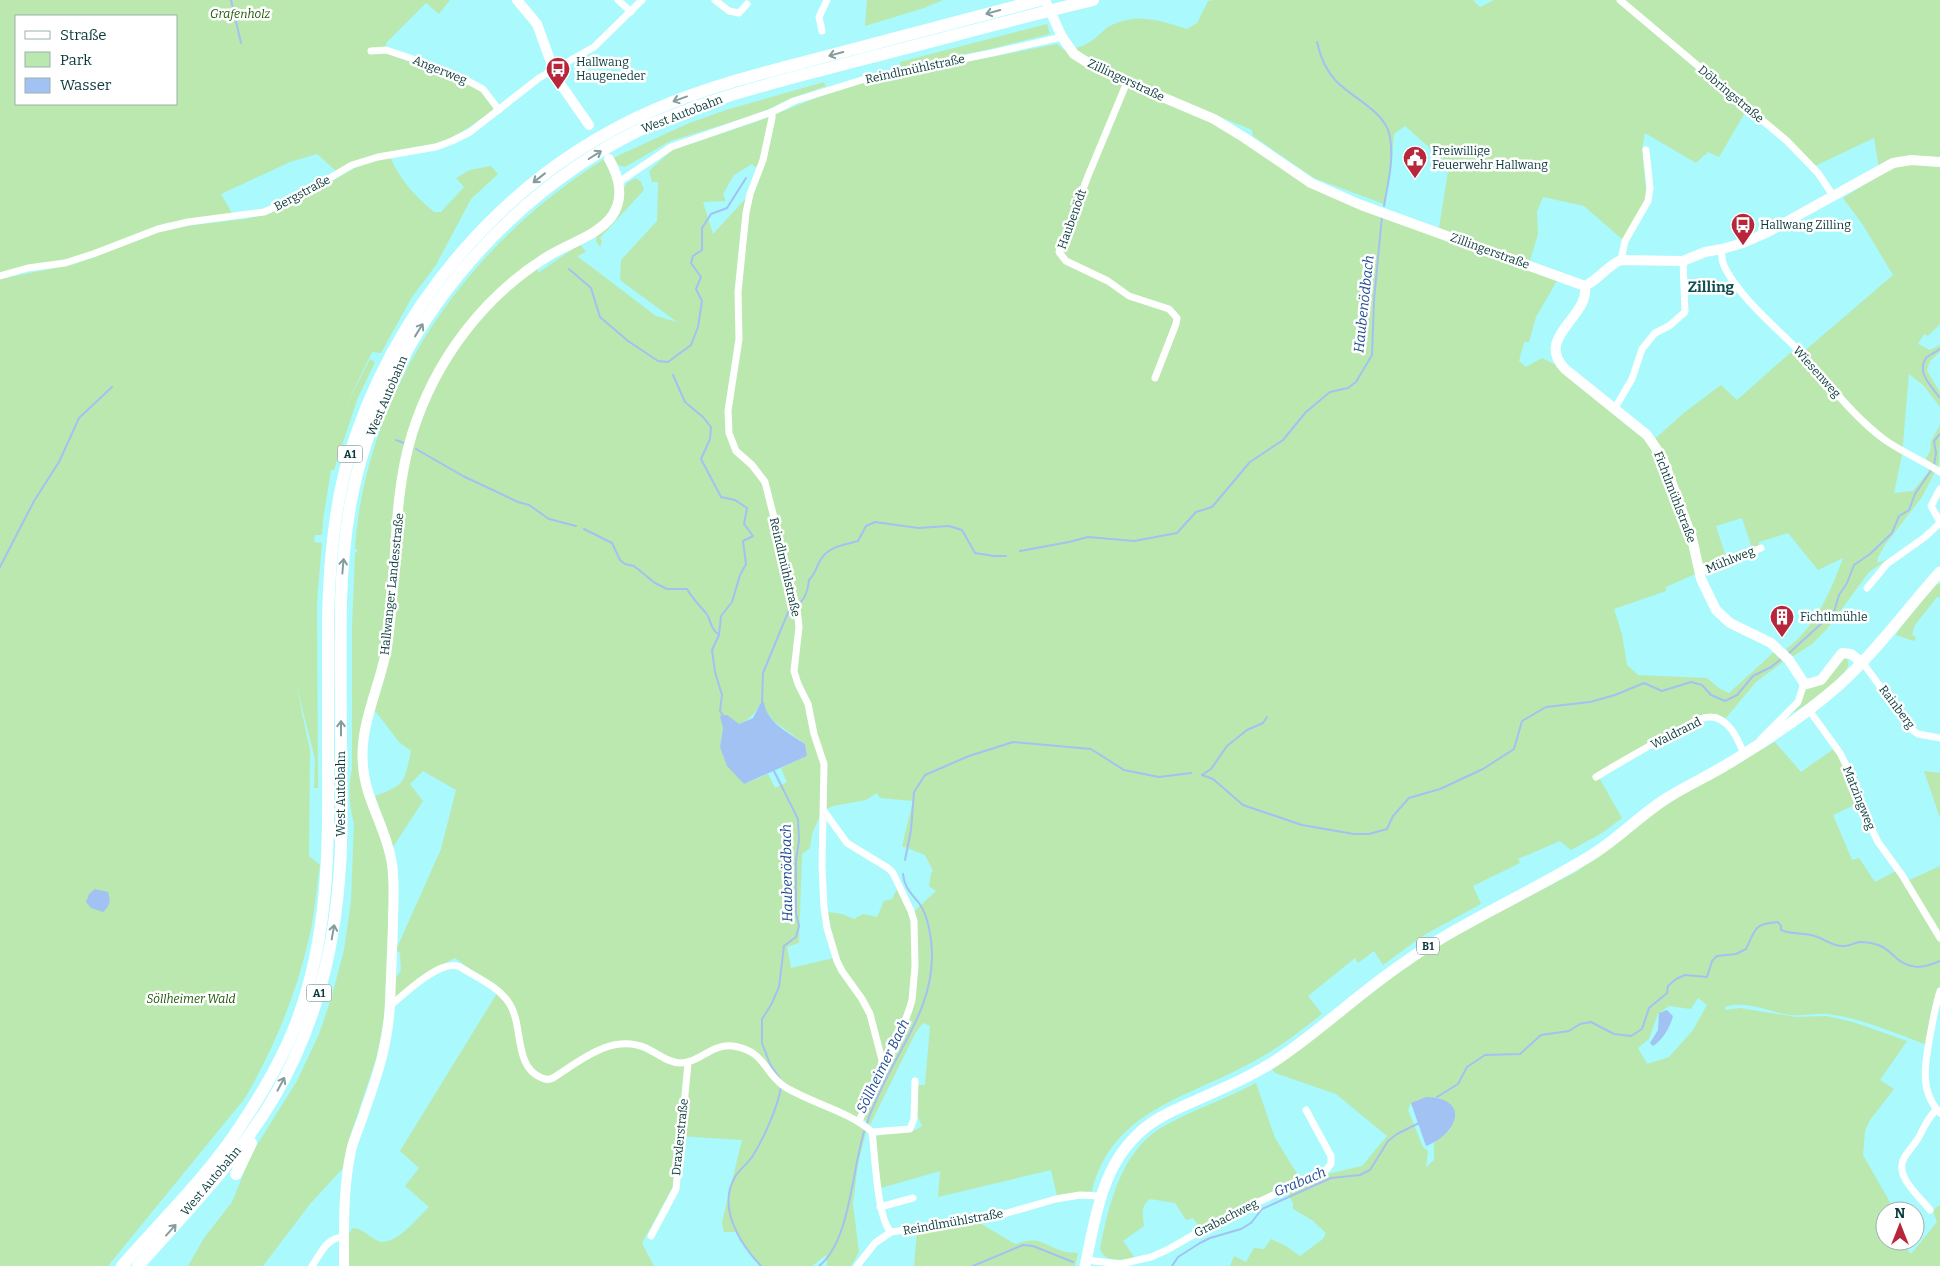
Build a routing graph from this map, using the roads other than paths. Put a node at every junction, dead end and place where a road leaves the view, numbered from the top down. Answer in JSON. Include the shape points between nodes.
{"nodes":[{"id":1,"x":517,"y":0,"type":"edge"},
{"id":2,"x":618,"y":0,"type":"edge"},
{"id":3,"x":642,"y":0,"type":"edge"},
{"id":4,"x":715,"y":0,"type":"edge"},
{"id":5,"x":827,"y":0,"type":"edge"},
{"id":6,"x":1040,"y":0,"type":"edge"},
{"id":7,"x":1045,"y":0,"type":"edge"},
{"id":8,"x":1094,"y":0,"type":"edge"},
{"id":9,"x":1620,"y":0,"type":"edge"},
{"id":10,"x":747,"y":4,"type":"dead end"},
{"id":11,"x":631,"y":12,"type":"junction"},
{"id":12,"x":822,"y":31,"type":"dead end"},
{"id":13,"x":1061,"y":35,"type":"junction"},
{"id":14,"x":371,"y":51,"type":"dead end"},
{"id":15,"x":554,"y":70,"type":"junction"},
{"id":16,"x":1127,"y":82,"type":"junction"},
{"id":17,"x":499,"y":110,"type":"junction"},
{"id":18,"x":772,"y":112,"type":"junction"},
{"id":19,"x":589,"y":125,"type":"dead end"},
{"id":20,"x":1646,"y":150,"type":"dead end"},
{"id":21,"x":609,"y":158,"type":"dead end"},
{"id":22,"x":1940,"y":162,"type":"edge"},
{"id":23,"x":619,"y":182,"type":"junction"},
{"id":24,"x":1834,"y":197,"type":"junction"},
{"id":25,"x":1722,"y":249,"type":"junction"},
{"id":26,"x":1621,"y":260,"type":"junction"},
{"id":27,"x":1683,"y":261,"type":"junction"},
{"id":28,"x":0,"y":276,"type":"edge"},
{"id":29,"x":1584,"y":286,"type":"junction"},
{"id":30,"x":1155,"y":378,"type":"dead end"},
{"id":31,"x":1615,"y":408,"type":"junction"},
{"id":32,"x":1940,"y":472,"type":"edge"},
{"id":33,"x":1940,"y":489,"type":"edge"},
{"id":34,"x":1940,"y":522,"type":"edge"},
{"id":35,"x":1761,"y":548,"type":"dead end"},
{"id":36,"x":1700,"y":572,"type":"junction"},
{"id":37,"x":1938,"y":576,"type":"edge"},
{"id":38,"x":1867,"y":588,"type":"dead end"},
{"id":39,"x":1863,"y":663,"type":"junction"},
{"id":40,"x":1804,"y":683,"type":"junction"},
{"id":41,"x":1809,"y":710,"type":"junction"},
{"id":42,"x":1940,"y":738,"type":"edge"},
{"id":43,"x":1757,"y":746,"type":"junction"},
{"id":44,"x":1744,"y":754,"type":"junction"},
{"id":45,"x":1596,"y":777,"type":"dead end"},
{"id":46,"x":824,"y":810,"type":"junction"},
{"id":47,"x":1940,"y":938,"type":"edge"},
{"id":48,"x":1940,"y":991,"type":"edge"},
{"id":49,"x":389,"y":1007,"type":"junction"},
{"id":50,"x":688,"y":1063,"type":"junction"},
{"id":51,"x":880,"y":1074,"type":"junction"},
{"id":52,"x":915,"y":1081,"type":"dead end"},
{"id":53,"x":1306,"y":1110,"type":"dead end"},
{"id":54,"x":1938,"y":1111,"type":"edge"},
{"id":55,"x":255,"y":1126,"type":"junction"},
{"id":56,"x":865,"y":1126,"type":"junction"},
{"id":57,"x":236,"y":1174,"type":"dead end"},
{"id":58,"x":1100,"y":1196,"type":"junction"},
{"id":59,"x":913,"y":1198,"type":"dead end"},
{"id":60,"x":880,"y":1207,"type":"junction"},
{"id":61,"x":1930,"y":1210,"type":"dead end"},
{"id":62,"x":892,"y":1232,"type":"junction"},
{"id":63,"x":344,"y":1236,"type":"junction"},
{"id":64,"x":651,"y":1236,"type":"dead end"},
{"id":65,"x":1086,"y":1263,"type":"edge"},
{"id":66,"x":122,"y":1266,"type":"edge"},
{"id":67,"x":138,"y":1266,"type":"edge"},
{"id":68,"x":312,"y":1266,"type":"edge"},
{"id":69,"x":344,"y":1266,"type":"edge"},
{"id":70,"x":857,"y":1266,"type":"edge"}],
"edges":[{"from":1,"to":15,"type":"street","via":[[537,24]]},
{"from":2,"to":11,"type":"street"},
{"from":3,"to":11,"type":"street","name":"Bergstraße"},
{"from":4,"to":10,"type":"street","via":[[734,13],[739,13]]},
{"from":5,"to":12,"type":"street","via":[[819,17]]},
{"from":6,"to":66,"type":"highway","name":"West Autobahn","number":"A1","one_way":true,"via":[[744,78],[675,101],[630,121],[575,153],[526,188],[475,237],[423,301],[402,335],[368,404],[348,462],[336,515],[328,621],[328,869],[322,921],[305,995],[276,1067],[238,1130]]},
{"from":7,"to":13,"type":"street","name":"Zillingerstraße"},
{"from":55,"to":8,"type":"highway","name":"West Autobahn","number":"A1","one_way":true,"via":[[274,1098],[307,1029],[326,966],[336,914],[342,815],[342,568],[352,499],[384,399],[406,352],[435,306],[474,257],[519,212],[573,169],[648,126],[765,85]]},
{"from":9,"to":24,"type":"street","name":"Döbringstraße","via":[[1787,141],[1818,173]]},
{"from":11,"to":15,"type":"street","name":"Bergstraße","via":[[594,47]]},
{"from":13,"to":16,"type":"street","name":"Zillingerstraße","via":[[1074,54]]},
{"from":13,"to":18,"type":"street","name":"Reindlmühlstraße","via":[[865,79]]},
{"from":14,"to":17,"type":"street","name":"Angerweg","via":[[386,50],[470,82],[483,89]]},
{"from":15,"to":17,"type":"street","name":"Bergstraße"},
{"from":15,"to":19,"type":"street","via":[[562,88]]},
{"from":16,"to":29,"type":"street","name":"Zillingerstraße","via":[[1214,119],[1311,183],[1337,196]]},
{"from":16,"to":30,"type":"street","name":"Haubenödt","via":[[1059,252],[1066,261],[1128,296],[1169,309],[1175,314],[1176,324]]},
{"from":17,"to":28,"type":"street","name":"Bergstraße","via":[[452,141],[352,165],[294,199],[264,212],[158,228],[65,263]]},
{"from":18,"to":23,"type":"street","name":"Reindlmühlstraße","via":[[671,147]]},
{"from":18,"to":46,"type":"street","name":"Reindlmühlstraße","via":[[746,213],[738,292],[739,339],[728,411],[729,433],[736,450],[765,482],[796,606],[799,627],[794,671],[808,704],[824,764]]},
{"from":20,"to":26,"type":"street","via":[[1650,188],[1648,201],[1626,241]]},
{"from":21,"to":23,"type":"street"},
{"from":22,"to":24,"type":"street","via":[[1924,159],[1893,163]]},
{"from":23,"to":49,"type":"street","name":"Hallwanger Landesstraße","via":[[619,200],[608,220],[532,267],[497,296],[464,332],[437,374],[411,437],[400,498],[388,644],[362,749],[365,783],[389,849],[393,870]]},
{"from":24,"to":25,"type":"street","via":[[1766,233]]},
{"from":25,"to":27,"type":"street"},
{"from":25,"to":32,"type":"street","name":"Wiesenweg","via":[[1724,267],[1740,288],[1856,415],[1885,440]]},
{"from":26,"to":27,"type":"street"},
{"from":26,"to":29,"type":"street"},
{"from":27,"to":31,"type":"street","via":[[1685,312],[1656,333],[1642,349],[1632,380]]},
{"from":29,"to":31,"type":"street","name":"Fichtlmühlstraße","via":[[1585,298],[1554,348],[1556,356],[1565,369]]},
{"from":31,"to":36,"type":"street","name":"Fichtlmühlstraße","via":[[1647,435],[1662,457],[1692,538]]},
{"from":33,"to":34,"type":"street","via":[[1931,506]]},
{"from":34,"to":38,"type":"street","via":[[1887,564]]},
{"from":35,"to":36,"type":"street","name":"Mühlweg"},
{"from":36,"to":40,"type":"street","name":"Fichtlmühlstraße","via":[[1716,610],[1781,652]]},
{"from":37,"to":39,"type":"main road","number":"B1"},
{"from":39,"to":40,"type":"street","via":[[1851,654],[1842,654],[1821,680]]},
{"from":39,"to":41,"type":"main road","number":"B1"},
{"from":39,"to":42,"type":"street","name":"Rainberg","via":[[1911,729],[1918,734]]},
{"from":40,"to":43,"type":"street","via":[[1798,702]]},
{"from":41,"to":43,"type":"main road","number":"B1"},
{"from":41,"to":47,"type":"street","name":"Matzingweg","via":[[1840,753],[1878,842],[1902,874]]},
{"from":43,"to":44,"type":"main road","number":"B1"},
{"from":44,"to":45,"type":"street","name":"Waldrand","via":[[1728,726],[1710,716]]},
{"from":44,"to":58,"type":"main road","number":"B1","via":[[1665,799],[1593,854],[1430,944],[1267,1066],[1150,1124],[1117,1158]]},
{"from":46,"to":51,"type":"street","name":"Reindlmühlstraße","via":[[827,928],[840,966],[870,1014],[882,1060]]},
{"from":46,"to":51,"type":"street","via":[[847,843],[893,873],[914,921],[912,1000],[904,1026]]},
{"from":48,"to":54,"type":"street","via":[[1924,1070],[1928,1095]]},
{"from":49,"to":50,"type":"street","via":[[417,983],[454,964],[505,997],[511,1006],[527,1064],[540,1078],[549,1080],[589,1055],[618,1044],[645,1048],[671,1062]]},
{"from":49,"to":63,"type":"street","name":"Hallwanger Landesstraße","via":[[382,1059],[351,1153]]},
{"from":50,"to":56,"type":"street","via":[[714,1049],[733,1046],[759,1056],[785,1087]]},
{"from":50,"to":64,"type":"street","name":"Draxlerstraße","via":[[676,1189]]},
{"from":51,"to":56,"type":"street","name":"Reindlmühlstraße"},
{"from":52,"to":56,"type":"street","via":[[914,1120],[910,1129]]},
{"from":53,"to":65,"type":"street","name":"Grabachweg","via":[[1331,1156],[1331,1164],[1326,1170],[1151,1257],[1127,1264]]},
{"from":54,"to":61,"type":"street","via":[[1924,1124],[1903,1159],[1902,1167],[1906,1179]]},
{"from":55,"to":57,"type":"highway","via":[[254,1138]]},
{"from":67,"to":55,"type":"highway","name":"West Autobahn","number":"A1","one_way":true,"via":[[222,1170]]},
{"from":56,"to":60,"type":"street","name":"Reindlmühlstraße"},
{"from":58,"to":62,"type":"street","name":"Reindlmühlstraße","via":[[1056,1199],[990,1218]]},
{"from":58,"to":65,"type":"main road","number":"B1"},
{"from":59,"to":60,"type":"street"},
{"from":60,"to":62,"type":"street","name":"Reindlmühlstraße","via":[[886,1228]]},
{"from":62,"to":70,"type":"street","via":[[875,1243]]},
{"from":63,"to":68,"type":"street","via":[[330,1240]]},
{"from":63,"to":69,"type":"street","name":"Hallwanger Landesstraße"}]}
